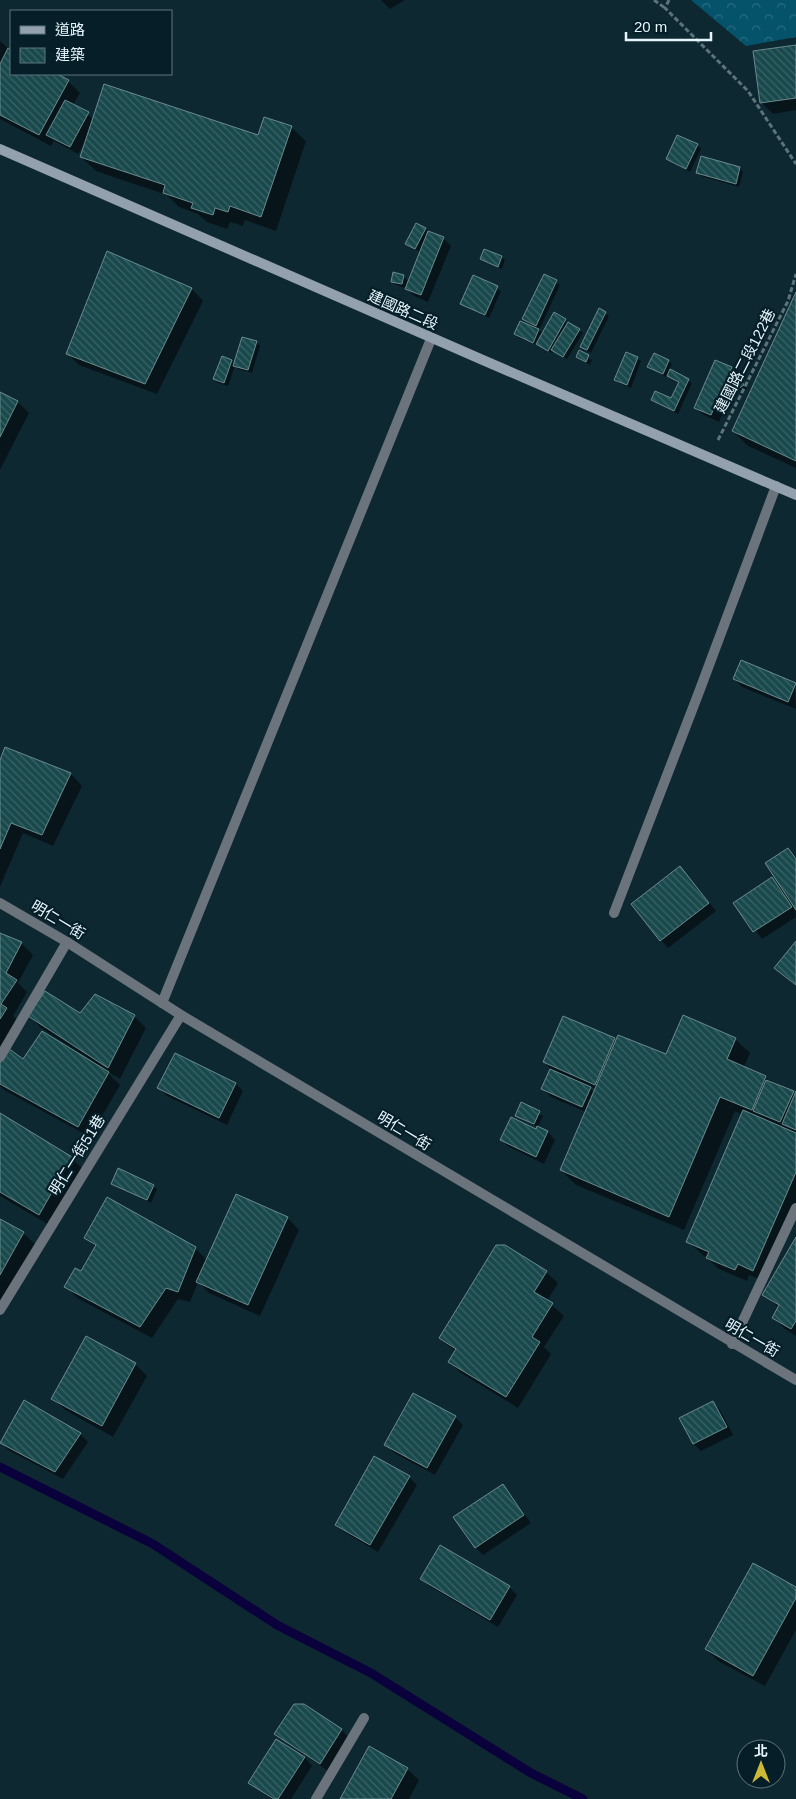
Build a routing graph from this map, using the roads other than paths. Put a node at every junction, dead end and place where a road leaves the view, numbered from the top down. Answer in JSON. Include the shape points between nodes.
{"nodes":[{"id":1,"x":0,"y":149,"type":"edge"},
{"id":2,"x":431,"y":339,"type":"junction"},
{"id":3,"x":776,"y":486,"type":"junction"},
{"id":4,"x":796,"y":495,"type":"edge"},
{"id":5,"x":0,"y":903,"type":"edge"},
{"id":6,"x":614,"y":913,"type":"dead end"},
{"id":7,"x":67,"y":942,"type":"junction"},
{"id":8,"x":162,"y":1003,"type":"junction"},
{"id":9,"x":181,"y":1016,"type":"junction"},
{"id":10,"x":0,"y":1057,"type":"edge"},
{"id":11,"x":796,"y":1208,"type":"edge"},
{"id":12,"x":0,"y":1310,"type":"edge"},
{"id":13,"x":732,"y":1344,"type":"junction"},
{"id":14,"x":796,"y":1380,"type":"edge"},
{"id":15,"x":364,"y":1718,"type":"dead end"},
{"id":16,"x":316,"y":1799,"type":"edge"}],
"edges":[{"from":1,"to":2,"type":"street","name":"建國路二段"},
{"from":2,"to":3,"type":"street","name":"建國路二段"},
{"from":2,"to":8,"type":"street"},
{"from":3,"to":4,"type":"street","name":"建國路二段"},
{"from":3,"to":6,"type":"street"},
{"from":5,"to":7,"type":"street","name":"明仁一街"},
{"from":7,"to":8,"type":"street","name":"明仁一街"},
{"from":7,"to":10,"type":"street"},
{"from":8,"to":9,"type":"street","name":"明仁一街"},
{"from":9,"to":12,"type":"street","name":"明仁一街51巷"},
{"from":9,"to":13,"type":"street","name":"明仁一街"},
{"from":11,"to":13,"type":"street"},
{"from":13,"to":14,"type":"street","name":"明仁一街"},
{"from":15,"to":16,"type":"street"}]}
